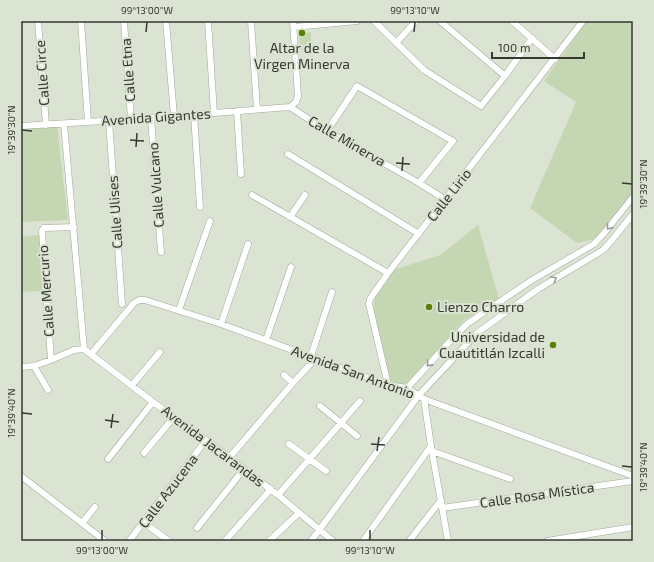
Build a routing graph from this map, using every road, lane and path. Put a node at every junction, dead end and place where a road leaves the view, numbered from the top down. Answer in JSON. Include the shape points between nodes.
{"nodes":[{"id":1,"x":38,"y":21,"type":"edge"},
{"id":2,"x":81,"y":21,"type":"edge"},
{"id":3,"x":124,"y":21,"type":"edge"},
{"id":4,"x":166,"y":21,"type":"edge"},
{"id":5,"x":208,"y":21,"type":"edge"},
{"id":6,"x":251,"y":21,"type":"edge"},
{"id":7,"x":357,"y":21,"type":"edge"},
{"id":8,"x":374,"y":21,"type":"edge"},
{"id":9,"x":416,"y":21,"type":"edge"},
{"id":10,"x":440,"y":21,"type":"edge"},
{"id":11,"x":512,"y":21,"type":"edge"},
{"id":12,"x":583,"y":21,"type":"edge"},
{"id":13,"x":334,"y":22,"type":"edge"},
{"id":14,"x":294,"y":24,"type":"edge"},
{"id":15,"x":532,"y":38,"type":"junction"},
{"id":16,"x":396,"y":43,"type":"junction"},
{"id":17,"x":555,"y":58,"type":"junction"},
{"id":18,"x":505,"y":76,"type":"junction"},
{"id":19,"x":290,"y":107,"type":"junction"},
{"id":20,"x":257,"y":109,"type":"junction"},
{"id":21,"x":237,"y":111,"type":"junction"},
{"id":22,"x":214,"y":113,"type":"junction"},
{"id":23,"x":194,"y":114,"type":"junction"},
{"id":24,"x":174,"y":116,"type":"junction"},
{"id":25,"x":151,"y":118,"type":"junction"},
{"id":26,"x":131,"y":119,"type":"junction"},
{"id":27,"x":108,"y":121,"type":"junction"},
{"id":28,"x":88,"y":122,"type":"junction"},
{"id":29,"x":64,"y":124,"type":"junction"},
{"id":30,"x":46,"y":125,"type":"junction"},
{"id":31,"x":21,"y":126,"type":"edge"},
{"id":32,"x":327,"y":131,"type":"junction"},
{"id":33,"x":288,"y":154,"type":"dead end"},
{"id":34,"x":241,"y":174,"type":"dead end"},
{"id":35,"x":419,"y":183,"type":"junction"},
{"id":36,"x":252,"y":194,"type":"dead end"},
{"id":37,"x":304,"y":195,"type":"dead end"},
{"id":38,"x":633,"y":197,"type":"edge"},
{"id":39,"x":446,"y":200,"type":"junction"},
{"id":40,"x":200,"y":207,"type":"dead end"},
{"id":41,"x":633,"y":214,"type":"edge"},
{"id":42,"x":290,"y":217,"type":"junction"},
{"id":43,"x":210,"y":221,"type":"dead end"},
{"id":44,"x":74,"y":227,"type":"junction"},
{"id":45,"x":419,"y":234,"type":"junction"},
{"id":46,"x":248,"y":244,"type":"dead end"},
{"id":47,"x":161,"y":252,"type":"dead end"},
{"id":48,"x":291,"y":267,"type":"dead end"},
{"id":49,"x":388,"y":273,"type":"junction"},
{"id":50,"x":532,"y":280,"type":"junction"},
{"id":51,"x":538,"y":289,"type":"junction"},
{"id":52,"x":332,"y":292,"type":"dead end"},
{"id":53,"x":122,"y":304,"type":"dead end"},
{"id":54,"x":180,"y":310,"type":"junction"},
{"id":55,"x":221,"y":324,"type":"junction"},
{"id":56,"x":266,"y":340,"type":"junction"},
{"id":57,"x":84,"y":349,"type":"junction"},
{"id":58,"x":160,"y":352,"type":"dead end"},
{"id":59,"x":91,"y":354,"type":"junction"},
{"id":60,"x":314,"y":357,"type":"junction"},
{"id":61,"x":51,"y":360,"type":"junction"},
{"id":62,"x":34,"y":366,"type":"junction"},
{"id":63,"x":21,"y":367,"type":"edge"},
{"id":64,"x":284,"y":375,"type":"dead end"},
{"id":65,"x":293,"y":383,"type":"junction"},
{"id":66,"x":132,"y":385,"type":"junction"},
{"id":67,"x":388,"y":385,"type":"junction"},
{"id":68,"x":407,"y":388,"type":"junction"},
{"id":69,"x":48,"y":390,"type":"dead end"},
{"id":70,"x":421,"y":397,"type":"junction"},
{"id":71,"x":360,"y":401,"type":"dead end"},
{"id":72,"x":153,"y":402,"type":"junction"},
{"id":73,"x":320,"y":406,"type":"dead end"},
{"id":74,"x":174,"y":417,"type":"junction"},
{"id":75,"x":341,"y":423,"type":"junction"},
{"id":76,"x":357,"y":436,"type":"dead end"},
{"id":77,"x":206,"y":440,"type":"junction"},
{"id":78,"x":289,"y":444,"type":"dead end"},
{"id":79,"x":431,"y":449,"type":"junction"},
{"id":80,"x":144,"y":453,"type":"dead end"},
{"id":81,"x":229,"y":458,"type":"junction"},
{"id":82,"x":108,"y":459,"type":"dead end"},
{"id":83,"x":310,"y":459,"type":"junction"},
{"id":84,"x":244,"y":469,"type":"junction"},
{"id":85,"x":326,"y":471,"type":"dead end"},
{"id":86,"x":21,"y":476,"type":"edge"},
{"id":87,"x":633,"y":476,"type":"edge"},
{"id":88,"x":510,"y":479,"type":"dead end"},
{"id":89,"x":633,"y":481,"type":"edge"},
{"id":90,"x":271,"y":489,"type":"junction"},
{"id":91,"x":278,"y":495,"type":"junction"},
{"id":92,"x":441,"y":500,"type":"junction"},
{"id":93,"x":95,"y":507,"type":"dead end"},
{"id":94,"x":442,"y":508,"type":"junction"},
{"id":95,"x":299,"y":513,"type":"junction"},
{"id":96,"x":143,"y":522,"type":"junction"},
{"id":97,"x":82,"y":523,"type":"junction"},
{"id":98,"x":633,"y":527,"type":"edge"},
{"id":99,"x":197,"y":528,"type":"dead end"},
{"id":100,"x":319,"y":530,"type":"junction"},
{"id":101,"x":106,"y":541,"type":"edge"},
{"id":102,"x":130,"y":541,"type":"edge"},
{"id":103,"x":169,"y":541,"type":"edge"},
{"id":104,"x":225,"y":541,"type":"edge"},
{"id":105,"x":269,"y":541,"type":"edge"},
{"id":106,"x":311,"y":541,"type":"edge"},
{"id":107,"x":333,"y":541,"type":"edge"},
{"id":108,"x":363,"y":541,"type":"edge"},
{"id":109,"x":409,"y":541,"type":"edge"},
{"id":110,"x":448,"y":541,"type":"edge"},
{"id":111,"x":547,"y":541,"type":"edge"}],
"edges":[{"from":1,"to":30,"type":"street","name":"Calle Circe"},
{"from":2,"to":28,"type":"street"},
{"from":3,"to":26,"type":"street","name":"Calle Etna"},
{"from":4,"to":24,"type":"street"},
{"from":5,"to":22,"type":"street"},
{"from":6,"to":20,"type":"street"},
{"from":7,"to":13,"type":"street"},
{"from":8,"to":16,"type":"street"},
{"from":9,"to":16,"type":"street"},
{"from":10,"to":18,"type":"street"},
{"from":11,"to":15,"type":"street"},
{"from":12,"to":17,"type":"street","name":"Calle Lirio"},
{"from":13,"to":14,"type":"street"},
{"from":14,"to":19,"type":"street","via":[[298,96]]},
{"from":15,"to":17,"type":"street"},
{"from":15,"to":18,"type":"street"},
{"from":16,"to":18,"type":"street","via":[[424,70],[481,106]]},
{"from":17,"to":39,"type":"street","name":"Calle Lirio"},
{"from":19,"to":20,"type":"street","name":"Avenida Gigantes"},
{"from":19,"to":32,"type":"street","name":"Calle Minerva"},
{"from":20,"to":21,"type":"street","name":"Avenida Gigantes"},
{"from":21,"to":22,"type":"street","name":"Avenida Gigantes"},
{"from":21,"to":34,"type":"street"},
{"from":22,"to":23,"type":"street","name":"Avenida Gigantes"},
{"from":23,"to":24,"type":"street","name":"Avenida Gigantes"},
{"from":23,"to":40,"type":"street"},
{"from":24,"to":25,"type":"street","name":"Avenida Gigantes"},
{"from":25,"to":26,"type":"street","name":"Avenida Gigantes"},
{"from":25,"to":47,"type":"street","name":"Calle Vulcano"},
{"from":26,"to":27,"type":"street","name":"Avenida Gigantes"},
{"from":27,"to":28,"type":"street","name":"Avenida Gigantes"},
{"from":27,"to":53,"type":"street","name":"Calle Ulises"},
{"from":28,"to":29,"type":"street","name":"Avenida Gigantes"},
{"from":29,"to":30,"type":"street","name":"Avenida Gigantes"},
{"from":29,"to":44,"type":"street"},
{"from":30,"to":31,"type":"street","name":"Avenida Gigantes"},
{"from":32,"to":35,"type":"street","name":"Calle Minerva"},
{"from":32,"to":35,"type":"street","via":[[357,86],[453,141]]},
{"from":33,"to":45,"type":"street"},
{"from":35,"to":39,"type":"street","name":"Calle Minerva"},
{"from":36,"to":42,"type":"street"},
{"from":37,"to":42,"type":"street"},
{"from":38,"to":50,"type":"street","one_way":true,"via":[[594,244]]},
{"from":39,"to":45,"type":"street","name":"Calle Lirio"},
{"from":51,"to":41,"type":"street","one_way":true,"via":[[603,250]]},
{"from":42,"to":49,"type":"street"},
{"from":43,"to":54,"type":"street"},
{"from":44,"to":57,"type":"street"},
{"from":44,"to":61,"type":"street","name":"Calle Mercurio","via":[[44,228],[42,231]]},
{"from":45,"to":49,"type":"street","name":"Calle Lirio"},
{"from":46,"to":55,"type":"street"},
{"from":48,"to":56,"type":"street"},
{"from":49,"to":67,"type":"street","name":"Calle Lirio","via":[[369,301]]},
{"from":50,"to":51,"type":"street"},
{"from":50,"to":68,"type":"street","one_way":true,"via":[[467,324]]},
{"from":51,"to":70,"type":"street","via":[[477,333]]},
{"from":52,"to":60,"type":"street"},
{"from":54,"to":55,"type":"street","name":"Avenida San Antonio"},
{"from":54,"to":59,"type":"street","name":"Avenida San Antonio","via":[[139,300]]},
{"from":55,"to":56,"type":"street","name":"Avenida San Antonio"},
{"from":56,"to":60,"type":"street","name":"Avenida San Antonio"},
{"from":57,"to":59,"type":"street","name":"Avenida Jacarandas"},
{"from":57,"to":61,"type":"street","via":[[74,350]]},
{"from":58,"to":66,"type":"street"},
{"from":59,"to":66,"type":"street","name":"Avenida Jacarandas"},
{"from":60,"to":65,"type":"street"},
{"from":60,"to":67,"type":"street","name":"Avenida San Antonio"},
{"from":61,"to":62,"type":"street"},
{"from":62,"to":63,"type":"street"},
{"from":62,"to":69,"type":"street"},
{"from":64,"to":65,"type":"street"},
{"from":65,"to":81,"type":"street"},
{"from":66,"to":72,"type":"street","name":"Avenida Jacarandas"},
{"from":67,"to":68,"type":"street","name":"Avenida San Antonio"},
{"from":68,"to":70,"type":"street","name":"Avenida San Antonio"},
{"from":70,"to":79,"type":"street"},
{"from":70,"to":87,"type":"street","name":"Avenida San Antonio"},
{"from":70,"to":100,"type":"street"},
{"from":71,"to":75,"type":"street"},
{"from":72,"to":74,"type":"street","name":"Avenida Jacarandas"},
{"from":72,"to":82,"type":"street"},
{"from":73,"to":75,"type":"street"},
{"from":74,"to":77,"type":"street","name":"Avenida Jacarandas"},
{"from":74,"to":80,"type":"street"},
{"from":75,"to":76,"type":"street"},
{"from":75,"to":83,"type":"street"},
{"from":77,"to":81,"type":"street","name":"Avenida Jacarandas"},
{"from":77,"to":96,"type":"street","name":"Calle Azucena"},
{"from":78,"to":83,"type":"street"},
{"from":79,"to":88,"type":"street"},
{"from":79,"to":92,"type":"street"},
{"from":79,"to":108,"type":"street"},
{"from":81,"to":84,"type":"street","name":"Avenida Jacarandas"},
{"from":83,"to":85,"type":"street"},
{"from":83,"to":91,"type":"street"},
{"from":84,"to":90,"type":"street","name":"Avenida Jacarandas"},
{"from":84,"to":99,"type":"street"},
{"from":86,"to":97,"type":"street"},
{"from":89,"to":94,"type":"street","name":"Calle Rosa Mística"},
{"from":90,"to":91,"type":"street","name":"Avenida Jacarandas"},
{"from":90,"to":104,"type":"street"},
{"from":91,"to":95,"type":"street","name":"Avenida Jacarandas"},
{"from":92,"to":94,"type":"street"},
{"from":92,"to":109,"type":"street"},
{"from":93,"to":97,"type":"street"},
{"from":94,"to":110,"type":"street"},
{"from":95,"to":100,"type":"street","name":"Avenida Jacarandas"},
{"from":95,"to":105,"type":"street"},
{"from":96,"to":102,"type":"street","name":"Calle Azucena"},
{"from":96,"to":103,"type":"street"},
{"from":97,"to":101,"type":"street"},
{"from":98,"to":111,"type":"street"},
{"from":100,"to":106,"type":"street"},
{"from":100,"to":107,"type":"street","name":"Avenida Jacarandas"}]}
